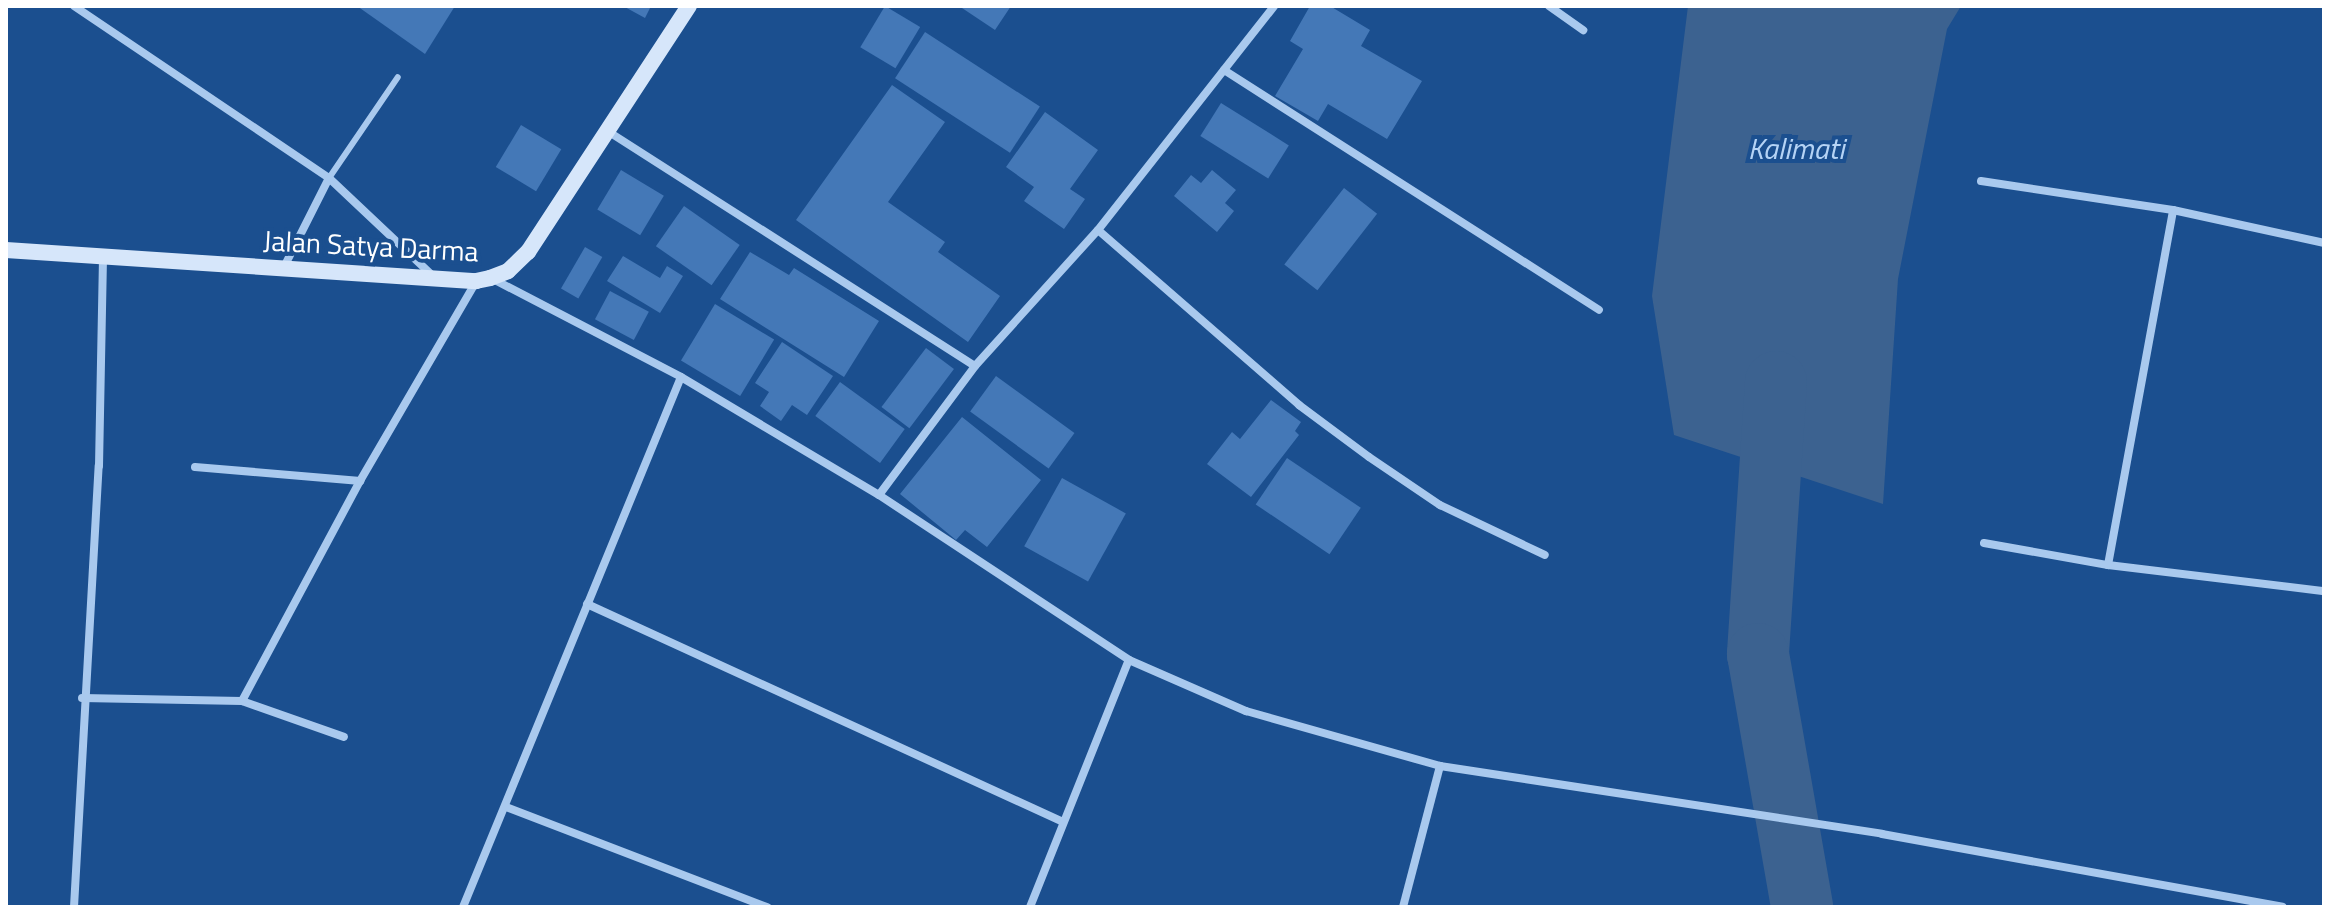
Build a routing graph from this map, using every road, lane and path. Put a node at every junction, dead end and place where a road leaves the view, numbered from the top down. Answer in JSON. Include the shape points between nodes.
{"nodes":[{"id":1,"x":74,"y":6,"type":"edge"},
{"id":2,"x":689,"y":6,"type":"edge"},
{"id":3,"x":1274,"y":6,"type":"edge"},
{"id":4,"x":1549,"y":6,"type":"edge"},
{"id":5,"x":1583,"y":30,"type":"dead end"},
{"id":6,"x":1224,"y":70,"type":"junction"},
{"id":7,"x":398,"y":77,"type":"dead end"},
{"id":8,"x":609,"y":132,"type":"junction"},
{"id":9,"x":329,"y":178,"type":"junction"},
{"id":10,"x":1981,"y":181,"type":"dead end"},
{"id":11,"x":2173,"y":210,"type":"junction"},
{"id":12,"x":1098,"y":230,"type":"junction"},
{"id":13,"x":2324,"y":243,"type":"edge"},
{"id":14,"x":6,"y":250,"type":"edge"},
{"id":15,"x":103,"y":257,"type":"junction"},
{"id":16,"x":283,"y":268,"type":"junction"},
{"id":17,"x":435,"y":277,"type":"junction"},
{"id":18,"x":483,"y":280,"type":"junction"},
{"id":19,"x":1599,"y":310,"type":"dead end"},
{"id":20,"x":975,"y":366,"type":"junction"},
{"id":21,"x":681,"y":377,"type":"junction"},
{"id":22,"x":195,"y":467,"type":"dead end"},
{"id":23,"x":360,"y":481,"type":"junction"},
{"id":24,"x":879,"y":495,"type":"junction"},
{"id":25,"x":1984,"y":543,"type":"dead end"},
{"id":26,"x":1545,"y":555,"type":"dead end"},
{"id":27,"x":2108,"y":565,"type":"junction"},
{"id":28,"x":2324,"y":591,"type":"edge"},
{"id":29,"x":587,"y":604,"type":"junction"},
{"id":30,"x":1129,"y":660,"type":"junction"},
{"id":31,"x":82,"y":698,"type":"junction"},
{"id":32,"x":242,"y":701,"type":"junction"},
{"id":33,"x":344,"y":737,"type":"dead end"},
{"id":34,"x":1440,"y":766,"type":"junction"},
{"id":35,"x":506,"y":807,"type":"junction"},
{"id":36,"x":1061,"y":821,"type":"junction"},
{"id":37,"x":74,"y":907,"type":"edge"},
{"id":38,"x":463,"y":907,"type":"edge"},
{"id":39,"x":767,"y":907,"type":"edge"},
{"id":40,"x":1030,"y":907,"type":"edge"},
{"id":41,"x":1403,"y":907,"type":"edge"},
{"id":42,"x":2282,"y":907,"type":"edge"}],
"edges":[{"from":1,"to":9,"type":"street"},
{"from":2,"to":8,"type":"main road","name":"Jalan Satya Darma"},
{"from":3,"to":6,"type":"street"},
{"from":4,"to":5,"type":"street"},
{"from":6,"to":12,"type":"street"},
{"from":6,"to":19,"type":"street"},
{"from":7,"to":9,"type":"lane"},
{"from":8,"to":18,"type":"main road","name":"Jalan Satya Darma","via":[[528,252],[508,271]]},
{"from":8,"to":20,"type":"street"},
{"from":9,"to":16,"type":"street"},
{"from":9,"to":17,"type":"street"},
{"from":10,"to":11,"type":"street"},
{"from":11,"to":13,"type":"street"},
{"from":11,"to":27,"type":"street"},
{"from":12,"to":20,"type":"street"},
{"from":12,"to":26,"type":"street","via":[[1299,405],[1369,457],[1440,505]]},
{"from":14,"to":15,"type":"main road","name":"Jalan Satya Darma"},
{"from":15,"to":16,"type":"main road","name":"Jalan Satya Darma"},
{"from":15,"to":31,"type":"street","via":[[99,466]]},
{"from":16,"to":17,"type":"main road","name":"Jalan Satya Darma"},
{"from":17,"to":18,"type":"main road","name":"Jalan Satya Darma"},
{"from":18,"to":21,"type":"street"},
{"from":18,"to":23,"type":"street"},
{"from":20,"to":24,"type":"street"},
{"from":21,"to":24,"type":"street"},
{"from":21,"to":29,"type":"street"},
{"from":22,"to":23,"type":"street"},
{"from":23,"to":32,"type":"street"},
{"from":24,"to":30,"type":"street"},
{"from":25,"to":27,"type":"street"},
{"from":27,"to":28,"type":"street"},
{"from":29,"to":35,"type":"street"},
{"from":29,"to":36,"type":"street"},
{"from":30,"to":34,"type":"street","via":[[1246,711]]},
{"from":30,"to":36,"type":"street"},
{"from":31,"to":32,"type":"street"},
{"from":31,"to":37,"type":"street"},
{"from":32,"to":33,"type":"street"},
{"from":34,"to":41,"type":"street"},
{"from":34,"to":42,"type":"street","via":[[1882,834]]},
{"from":35,"to":38,"type":"street"},
{"from":35,"to":39,"type":"street"},
{"from":36,"to":40,"type":"street"}]}
